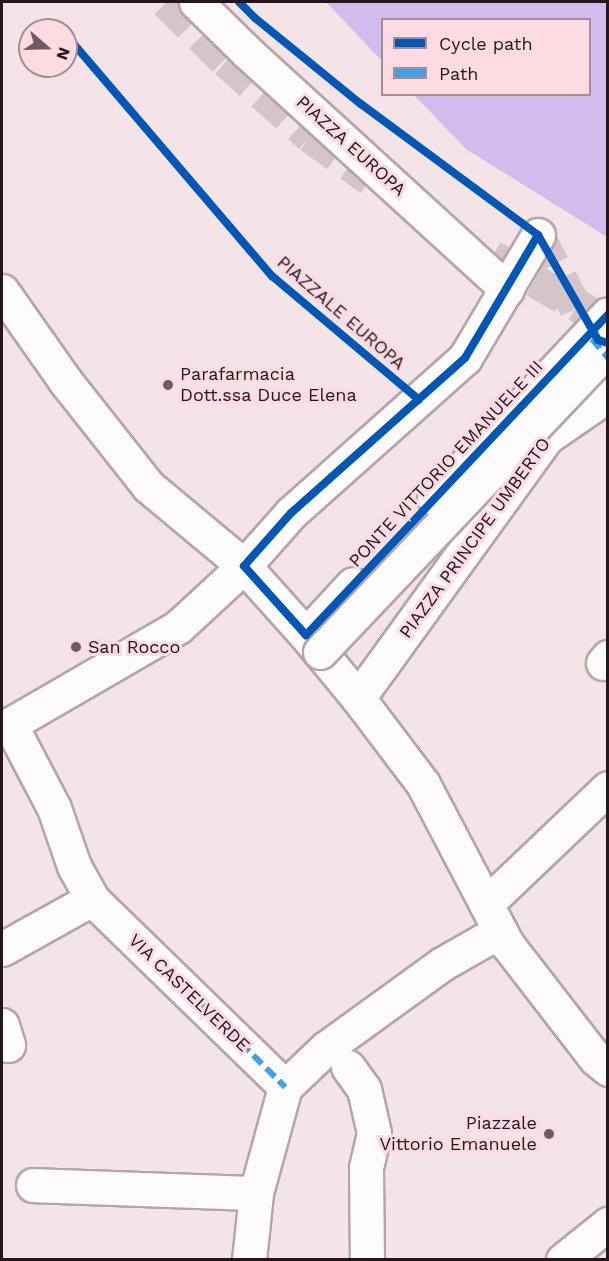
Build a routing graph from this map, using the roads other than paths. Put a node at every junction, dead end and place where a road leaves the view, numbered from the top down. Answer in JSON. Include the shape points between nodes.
{"nodes":[{"id":1,"x":196,"y":2,"type":"edge"},
{"id":2,"x":538,"y":235,"type":"dead end"},
{"id":3,"x":507,"y":289,"type":"junction"},
{"id":4,"x":2,"y":291,"type":"edge"},
{"id":5,"x":608,"y":314,"type":"edge"},
{"id":6,"x":608,"y":348,"type":"edge"},
{"id":7,"x":608,"y":395,"type":"edge"},
{"id":8,"x":244,"y":566,"type":"junction"},
{"id":9,"x":313,"y":643,"type":"junction"},
{"id":10,"x":358,"y":698,"type":"junction"},
{"id":11,"x":6,"y":727,"type":"edge"},
{"id":12,"x":608,"y":788,"type":"edge"},
{"id":13,"x":92,"y":899,"type":"junction"},
{"id":14,"x":493,"y":917,"type":"junction"},
{"id":15,"x":2,"y":949,"type":"edge"},
{"id":16,"x":348,"y":1067,"type":"dead end"},
{"id":17,"x":608,"y":1070,"type":"edge"},
{"id":18,"x":285,"y":1087,"type":"junction"},
{"id":19,"x":33,"y":1185,"type":"dead end"},
{"id":20,"x":256,"y":1193,"type":"junction"},
{"id":21,"x":608,"y":1224,"type":"edge"},
{"id":22,"x":577,"y":1255,"type":"edge"},
{"id":23,"x":249,"y":1260,"type":"edge"},
{"id":24,"x":367,"y":1260,"type":"edge"}],
"edges":[{"from":1,"to":3,"type":"street","name":"PIAZZA EUROPA"},
{"from":2,"to":3,"type":"street"},
{"from":3,"to":8,"type":"street","via":[[465,358],[291,513]]},
{"from":4,"to":8,"type":"street","via":[[66,382],[148,486]]},
{"from":5,"to":9,"type":"street","name":"PONTE VITTORIO EMANUELE III","bridge":true,"via":[[353,584]]},
{"from":6,"to":9,"type":"street","name":"PONTE VITTORIO EMANUELE III","bridge":true},
{"from":7,"to":10,"type":"street","name":"PIAZZA PRINCIPE UMBERTO","via":[[547,437]]},
{"from":8,"to":9,"type":"street"},
{"from":8,"to":11,"type":"street","via":[[178,627]]},
{"from":9,"to":10,"type":"street"},
{"from":10,"to":14,"type":"street","via":[[423,784]]},
{"from":11,"to":13,"type":"street","name":"VIA CASTELVERDE","via":[[54,808],[74,866]]},
{"from":12,"to":14,"type":"street"},
{"from":13,"to":15,"type":"street"},
{"from":13,"to":18,"type":"street","name":"VIA CASTELVERDE"},
{"from":14,"to":17,"type":"street","via":[[507,944]]},
{"from":14,"to":18,"type":"street","via":[[423,978],[326,1048]]},
{"from":16,"to":24,"type":"street","via":[[364,1089],[374,1133],[366,1168]]},
{"from":18,"to":20,"type":"street"},
{"from":19,"to":20,"type":"street"},
{"from":20,"to":23,"type":"street"},
{"from":21,"to":22,"type":"street"}]}
